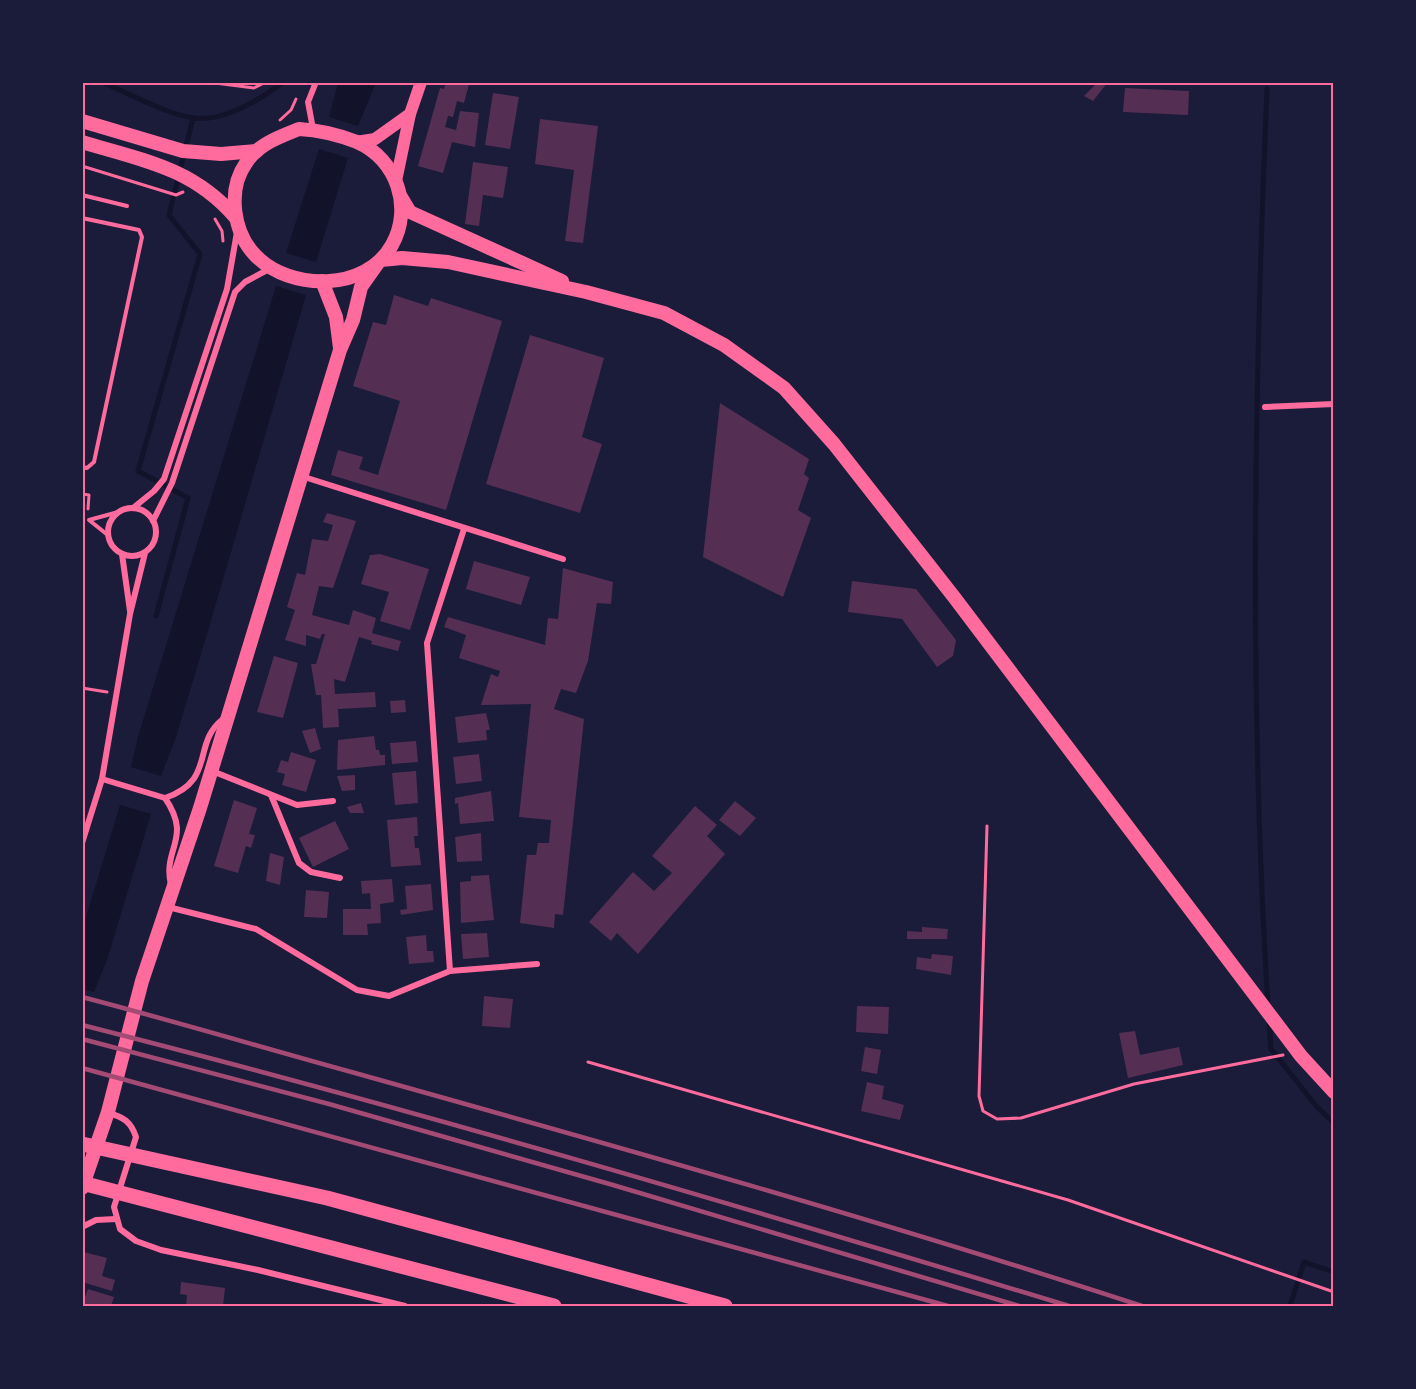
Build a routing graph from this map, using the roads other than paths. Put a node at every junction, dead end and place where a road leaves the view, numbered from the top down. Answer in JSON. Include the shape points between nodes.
{"nodes":[{"id":1,"x":316,"y":82,"type":"edge"},
{"id":2,"x":421,"y":82,"type":"edge"},
{"id":3,"x":410,"y":114,"type":"junction"},
{"id":4,"x":82,"y":121,"type":"edge"},
{"id":5,"x":318,"y":131,"type":"junction"},
{"id":6,"x":82,"y":142,"type":"edge"},
{"id":7,"x":356,"y":142,"type":"junction"},
{"id":8,"x":257,"y":151,"type":"junction"},
{"id":9,"x":396,"y":181,"type":"junction"},
{"id":10,"x":82,"y":195,"type":"edge"},
{"id":11,"x":401,"y":198,"type":"junction"},
{"id":12,"x":127,"y":206,"type":"dead end"},
{"id":13,"x":82,"y":218,"type":"edge"},
{"id":14,"x":237,"y":222,"type":"junction"},
{"id":15,"x":380,"y":262,"type":"junction"},
{"id":16,"x":276,"y":269,"type":"junction"},
{"id":17,"x":318,"y":281,"type":"junction"},
{"id":18,"x":586,"y":291,"type":"junction"},
{"id":19,"x":340,"y":350,"type":"junction"},
{"id":20,"x":1334,"y":404,"type":"edge"},
{"id":21,"x":1265,"y":407,"type":"dead end"},
{"id":22,"x":82,"y":467,"type":"edge"},
{"id":23,"x":302,"y":476,"type":"junction"},
{"id":24,"x":133,"y":508,"type":"junction"},
{"id":25,"x":122,"y":511,"type":"junction"},
{"id":26,"x":82,"y":519,"type":"edge"},
{"id":27,"x":89,"y":520,"type":"junction"},
{"id":28,"x":153,"y":521,"type":"junction"},
{"id":29,"x":464,"y":529,"type":"junction"},
{"id":30,"x":109,"y":536,"type":"junction"},
{"id":31,"x":145,"y":553,"type":"junction"},
{"id":32,"x":122,"y":554,"type":"junction"},
{"id":33,"x":563,"y":559,"type":"dead end"},
{"id":34,"x":130,"y":614,"type":"junction"},
{"id":35,"x":229,"y":715,"type":"junction"},
{"id":36,"x":212,"y":771,"type":"junction"},
{"id":37,"x":102,"y":779,"type":"junction"},
{"id":38,"x":271,"y":795,"type":"junction"},
{"id":39,"x":165,"y":798,"type":"junction"},
{"id":40,"x":333,"y":801,"type":"dead end"},
{"id":41,"x":82,"y":843,"type":"edge"},
{"id":42,"x":340,"y":878,"type":"dead end"},
{"id":43,"x":170,"y":900,"type":"junction"},
{"id":44,"x":537,"y":964,"type":"dead end"},
{"id":45,"x":450,"y":971,"type":"junction"},
{"id":46,"x":1334,"y":1092,"type":"edge"},
{"id":47,"x":108,"y":1113,"type":"junction"},
{"id":48,"x":82,"y":1144,"type":"edge"},
{"id":49,"x":83,"y":1186,"type":"edge"},
{"id":50,"x":116,"y":1219,"type":"junction"},
{"id":51,"x":82,"y":1227,"type":"edge"},
{"id":52,"x":549,"y":1305,"type":"edge"},
{"id":53,"x":405,"y":1306,"type":"edge"},
{"id":54,"x":724,"y":1306,"type":"edge"}],
"edges":[{"from":1,"to":5,"type":"street","via":[[308,102]]},
{"from":2,"to":3,"type":"main road"},
{"from":3,"to":7,"type":"main road","via":[[375,139]]},
{"from":3,"to":9,"type":"main road"},
{"from":4,"to":8,"type":"main road","via":[[187,152]]},
{"from":5,"to":7,"type":"main road"},
{"from":5,"to":8,"type":"main road","via":[[299,129]]},
{"from":6,"to":14,"type":"main road","via":[[178,173],[211,192]]},
{"from":7,"to":9,"type":"main road","via":[[373,152]]},
{"from":8,"to":14,"type":"main road","via":[[240,175],[236,190]]},
{"from":9,"to":11,"type":"main road"},
{"from":10,"to":12,"type":"lane"},
{"from":11,"to":15,"type":"main road","via":[[398,231]]},
{"from":11,"to":18,"type":"main road","via":[[410,212]]},
{"from":13,"to":22,"type":"lane","via":[[139,230],[142,237],[94,462]]},
{"from":14,"to":16,"type":"main road","via":[[256,257]]},
{"from":14,"to":24,"type":"street","via":[[227,289],[164,479]]},
{"from":15,"to":17,"type":"main road","via":[[352,277]]},
{"from":15,"to":18,"type":"main road","via":[[402,258],[448,262]]},
{"from":15,"to":19,"type":"main road","via":[[361,287]]},
{"from":16,"to":17,"type":"main road"},
{"from":16,"to":28,"type":"street","via":[[245,282],[235,292],[172,483]]},
{"from":17,"to":19,"type":"main road","via":[[336,316]]},
{"from":18,"to":46,"type":"main road","via":[[664,313],[724,345],[784,388],[834,444],[954,597],[1301,1056]]},
{"from":19,"to":23,"type":"main road"},
{"from":20,"to":21,"type":"street"},
{"from":23,"to":29,"type":"street"},
{"from":23,"to":35,"type":"main road"},
{"from":24,"to":25,"type":"street"},
{"from":24,"to":28,"type":"street","via":[[145,512]]},
{"from":25,"to":27,"type":"lane"},
{"from":25,"to":30,"type":"street","via":[[111,521]]},
{"from":26,"to":27,"type":"lane"},
{"from":27,"to":30,"type":"lane"},
{"from":28,"to":31,"type":"street","via":[[154,542]]},
{"from":29,"to":33,"type":"street"},
{"from":29,"to":45,"type":"street","via":[[427,643]]},
{"from":30,"to":32,"type":"street"},
{"from":31,"to":32,"type":"street"},
{"from":31,"to":34,"type":"street"},
{"from":32,"to":34,"type":"street"},
{"from":34,"to":37,"type":"street"},
{"from":35,"to":36,"type":"main road"},
{"from":35,"to":39,"type":"street","via":[[209,736],[199,772],[189,787]]},
{"from":36,"to":38,"type":"street"},
{"from":36,"to":43,"type":"main road"},
{"from":37,"to":39,"type":"street"},
{"from":37,"to":41,"type":"street"},
{"from":38,"to":40,"type":"street","via":[[297,805]]},
{"from":38,"to":42,"type":"street","via":[[299,863],[311,872]]},
{"from":39,"to":43,"type":"street","via":[[178,827],[169,867]]},
{"from":43,"to":45,"type":"street","via":[[256,929],[357,990],[389,996]]},
{"from":43,"to":47,"type":"main road","via":[[142,981]]},
{"from":44,"to":45,"type":"street"},
{"from":47,"to":49,"type":"main road"},
{"from":47,"to":50,"type":"street","via":[[122,1116],[136,1137],[114,1207]]},
{"from":48,"to":54,"type":"highway","via":[[327,1198]]},
{"from":49,"to":52,"type":"highway","via":[[141,1197]]},
{"from":50,"to":51,"type":"street","via":[[96,1220]]},
{"from":50,"to":53,"type":"street","via":[[120,1229],[136,1241],[161,1250]]}]}
